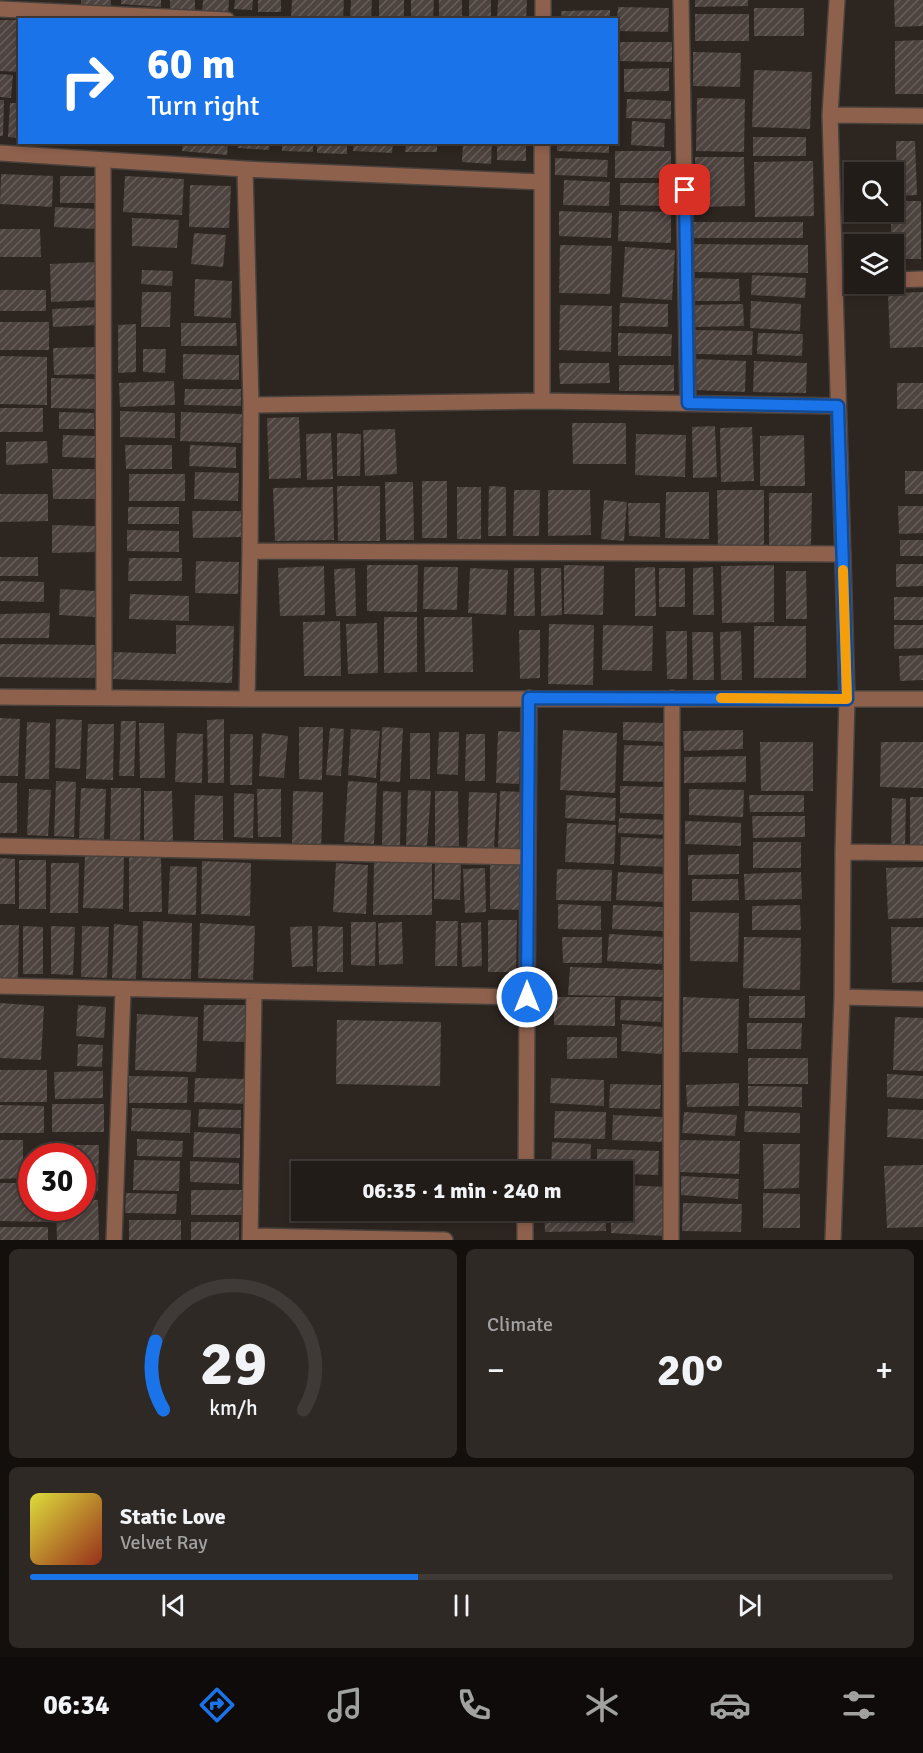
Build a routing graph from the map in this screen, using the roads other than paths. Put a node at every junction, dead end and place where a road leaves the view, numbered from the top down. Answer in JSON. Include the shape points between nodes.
{"nodes":[{"id":1,"x":543,"y":0,"type":"edge"},
{"id":2,"x":681,"y":0,"type":"edge"},
{"id":3,"x":837,"y":0,"type":"edge"},
{"id":4,"x":0,"y":9,"type":"edge"},
{"id":5,"x":186,"y":18,"type":"edge"},
{"id":6,"x":543,"y":18,"type":"edge"},
{"id":7,"x":830,"y":115,"type":"junction"},
{"id":8,"x":923,"y":116,"type":"edge"},
{"id":9,"x":542,"y":144,"type":"edge"},
{"id":10,"x":0,"y":153,"type":"edge"},
{"id":11,"x":103,"y":160,"type":"junction"},
{"id":12,"x":245,"y":169,"type":"junction"},
{"id":13,"x":542,"y":182,"type":"junction"},
{"id":14,"x":923,"y":279,"type":"edge"},
{"id":15,"x":904,"y":280,"type":"edge"},
{"id":16,"x":835,"y":282,"type":"junction"},
{"id":17,"x":844,"y":282,"type":"edge"},
{"id":18,"x":542,"y":401,"type":"junction"},
{"id":19,"x":688,"y":403,"type":"junction"},
{"id":20,"x":251,"y":405,"type":"junction"},
{"id":21,"x":838,"y":406,"type":"junction"},
{"id":22,"x":250,"y":551,"type":"junction"},
{"id":23,"x":843,"y":554,"type":"junction"},
{"id":24,"x":0,"y":697,"type":"edge"},
{"id":25,"x":104,"y":697,"type":"junction"},
{"id":26,"x":529,"y":698,"type":"junction"},
{"id":27,"x":672,"y":698,"type":"junction"},
{"id":28,"x":247,"y":699,"type":"junction"},
{"id":29,"x":847,"y":699,"type":"junction"},
{"id":30,"x":923,"y":699,"type":"edge"},
{"id":31,"x":0,"y":846,"type":"edge"},
{"id":32,"x":843,"y":852,"type":"junction"},
{"id":33,"x":923,"y":852,"type":"edge"},
{"id":34,"x":528,"y":857,"type":"junction"},
{"id":35,"x":0,"y":986,"type":"edge"},
{"id":36,"x":123,"y":988,"type":"junction"},
{"id":37,"x":254,"y":992,"type":"junction"},
{"id":38,"x":527,"y":997,"type":"junction"},
{"id":39,"x":842,"y":997,"type":"junction"},
{"id":40,"x":923,"y":999,"type":"edge"},
{"id":41,"x":526,"y":1161,"type":"edge"},
{"id":42,"x":525,"y":1221,"type":"edge"},
{"id":43,"x":250,"y":1238,"type":"edge"},
{"id":44,"x":114,"y":1240,"type":"edge"},
{"id":45,"x":445,"y":1240,"type":"edge"},
{"id":46,"x":525,"y":1240,"type":"edge"},
{"id":47,"x":671,"y":1240,"type":"edge"},
{"id":48,"x":833,"y":1240,"type":"edge"}],
"edges":[{"from":1,"to":6,"type":"street"},
{"from":2,"to":19,"type":"street"},
{"from":3,"to":7,"type":"street"},
{"from":4,"to":5,"type":"street"},
{"from":7,"to":8,"type":"street"},
{"from":7,"to":16,"type":"street"},
{"from":9,"to":13,"type":"street"},
{"from":10,"to":11,"type":"street"},
{"from":11,"to":12,"type":"street"},
{"from":11,"to":25,"type":"street"},
{"from":12,"to":13,"type":"street"},
{"from":12,"to":20,"type":"street"},
{"from":13,"to":18,"type":"street"},
{"from":14,"to":15,"type":"street"},
{"from":16,"to":17,"type":"street"},
{"from":16,"to":21,"type":"street"},
{"from":18,"to":19,"type":"street"},
{"from":18,"to":20,"type":"street"},
{"from":19,"to":21,"type":"street"},
{"from":20,"to":22,"type":"street"},
{"from":21,"to":23,"type":"street"},
{"from":22,"to":23,"type":"street"},
{"from":22,"to":28,"type":"street"},
{"from":23,"to":29,"type":"street"},
{"from":24,"to":25,"type":"street"},
{"from":25,"to":28,"type":"street"},
{"from":26,"to":27,"type":"street"},
{"from":26,"to":28,"type":"street"},
{"from":26,"to":34,"type":"street"},
{"from":27,"to":29,"type":"street"},
{"from":27,"to":47,"type":"street"},
{"from":29,"to":30,"type":"street"},
{"from":29,"to":32,"type":"street"},
{"from":31,"to":34,"type":"street"},
{"from":32,"to":33,"type":"street"},
{"from":32,"to":39,"type":"street"},
{"from":34,"to":38,"type":"street"},
{"from":35,"to":36,"type":"street"},
{"from":36,"to":37,"type":"street"},
{"from":36,"to":44,"type":"street"},
{"from":37,"to":38,"type":"street"},
{"from":37,"to":43,"type":"street"},
{"from":38,"to":41,"type":"street"},
{"from":39,"to":40,"type":"street"},
{"from":39,"to":48,"type":"street"},
{"from":42,"to":46,"type":"street"},
{"from":43,"to":45,"type":"street"}]}
